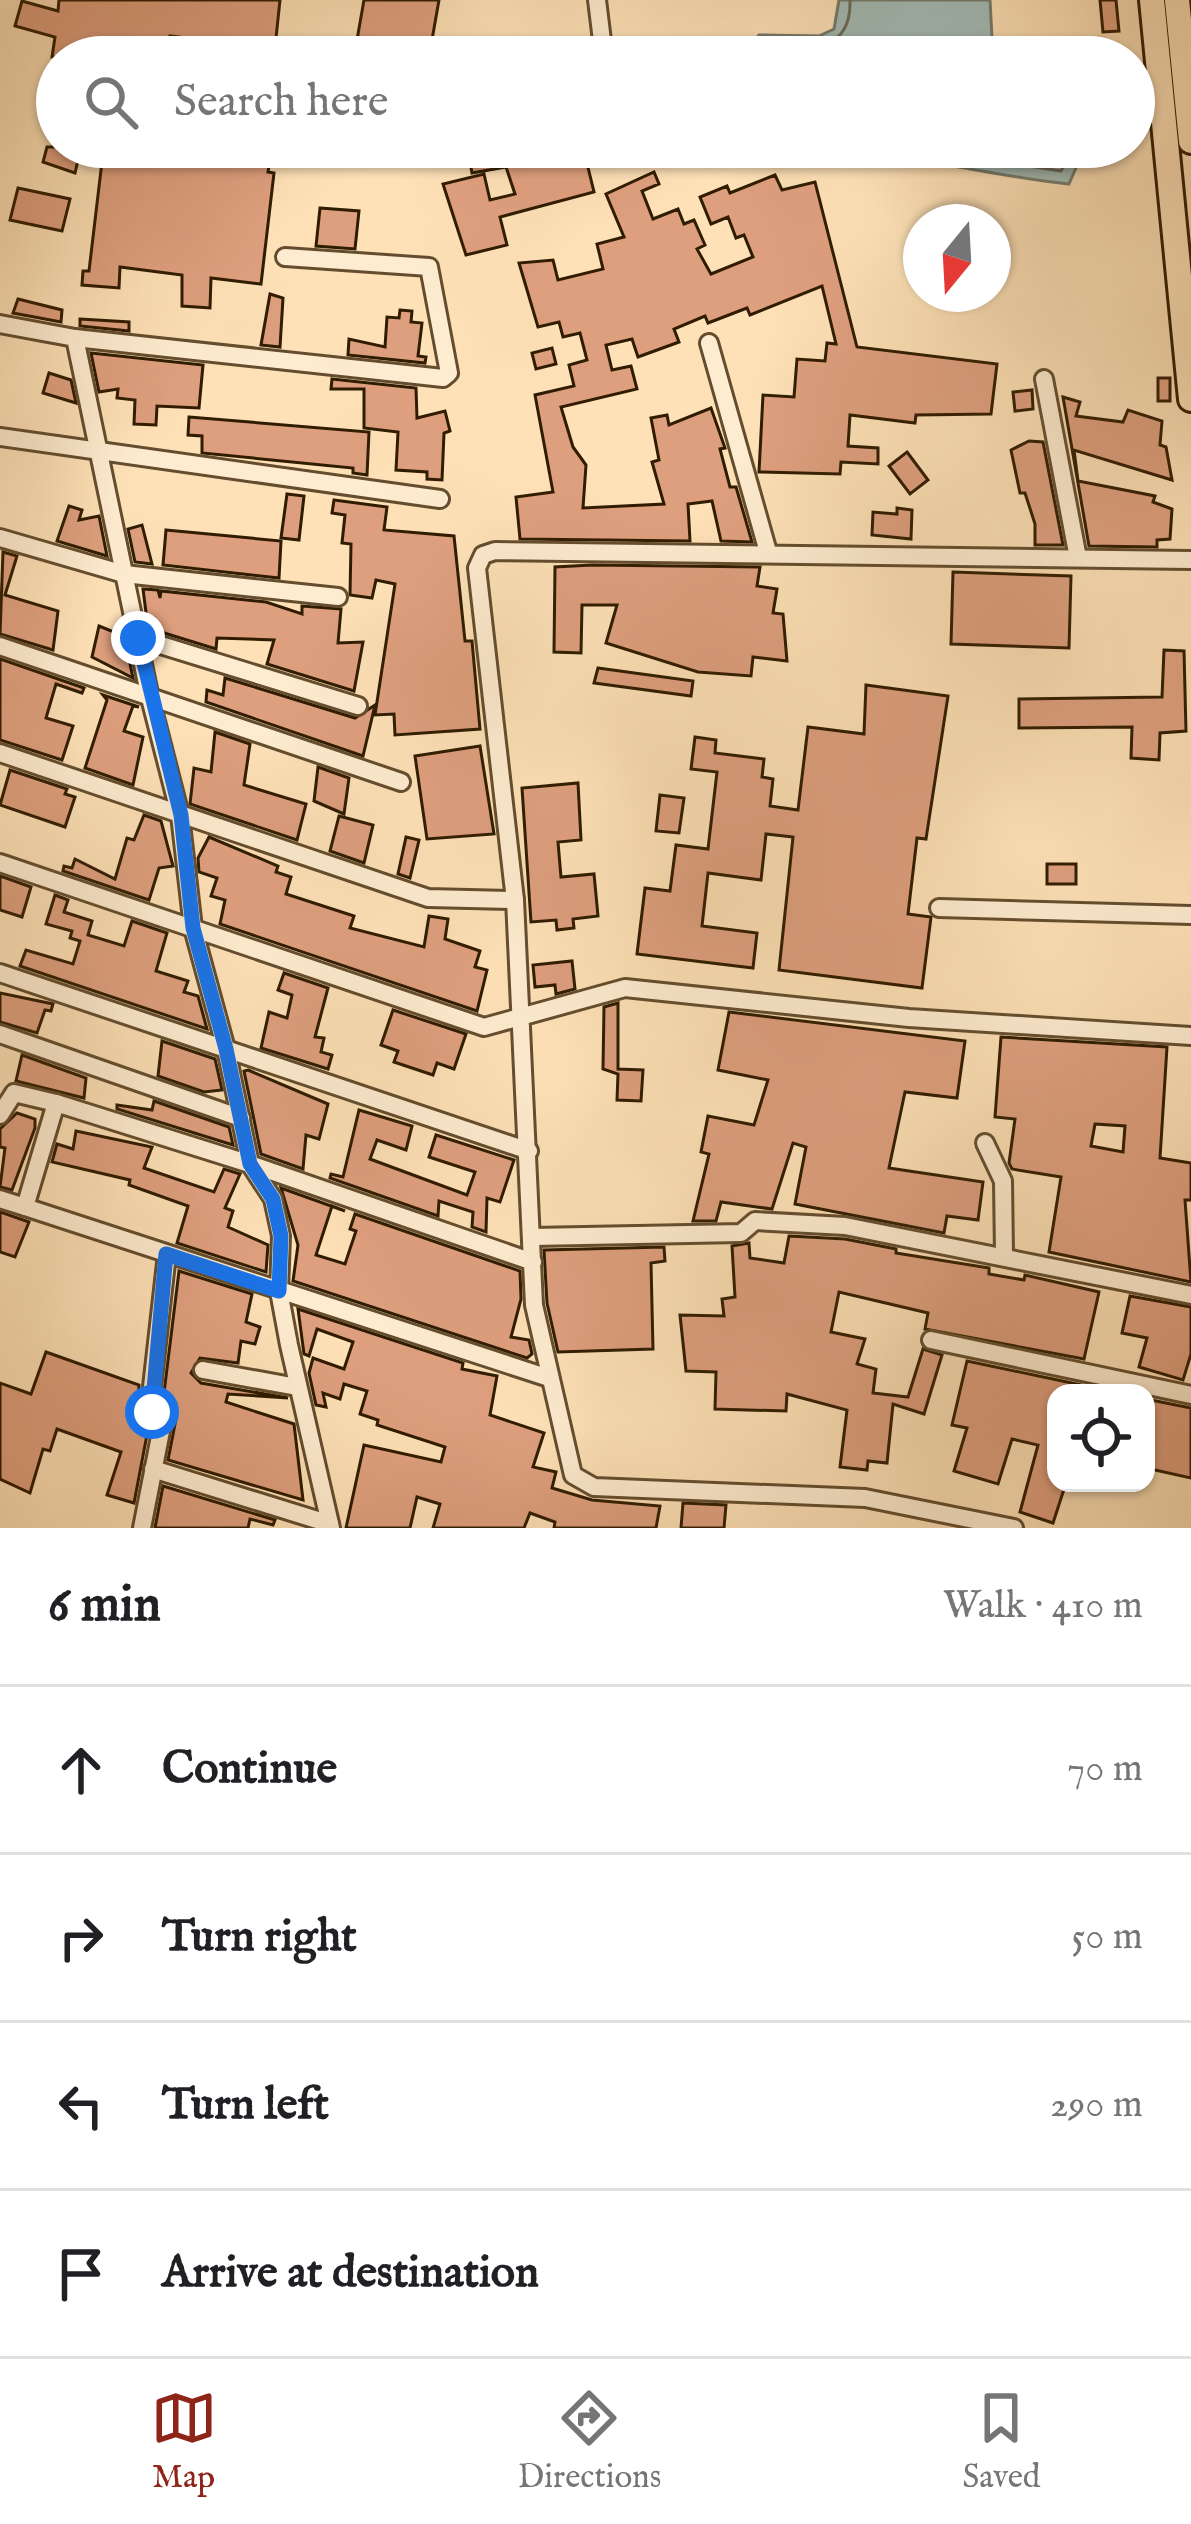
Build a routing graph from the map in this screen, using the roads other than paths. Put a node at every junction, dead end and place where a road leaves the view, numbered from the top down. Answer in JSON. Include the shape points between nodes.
{"nodes":[{"id":1,"x":597,"y":0,"type":"edge"},
{"id":2,"x":1152,"y":0,"type":"edge"},
{"id":3,"x":1177,"y":0,"type":"edge"},
{"id":4,"x":601,"y":36,"type":"edge"},
{"id":5,"x":1191,"y":141,"type":"edge"},
{"id":6,"x":285,"y":256,"type":"dead end"},
{"id":7,"x":0,"y":324,"type":"edge"},
{"id":8,"x":75,"y":338,"type":"junction"},
{"id":9,"x":709,"y":343,"type":"dead end"},
{"id":10,"x":1044,"y":379,"type":"dead end"},
{"id":11,"x":1191,"y":399,"type":"edge"},
{"id":12,"x":0,"y":437,"type":"edge"},
{"id":13,"x":97,"y":455,"type":"junction"},
{"id":14,"x":440,"y":499,"type":"dead end"},
{"id":15,"x":0,"y":538,"type":"edge"},
{"id":16,"x":768,"y":552,"type":"junction"},
{"id":17,"x":1078,"y":558,"type":"junction"},
{"id":18,"x":1191,"y":560,"type":"edge"},
{"id":19,"x":124,"y":574,"type":"junction"},
{"id":20,"x":338,"y":597,"type":"dead end"},
{"id":21,"x":138,"y":638,"type":"junction"},
{"id":22,"x":0,"y":646,"type":"edge"},
{"id":23,"x":150,"y":698,"type":"junction"},
{"id":24,"x":358,"y":706,"type":"dead end"},
{"id":25,"x":0,"y":753,"type":"edge"},
{"id":26,"x":401,"y":782,"type":"dead end"},
{"id":27,"x":181,"y":815,"type":"junction"},
{"id":28,"x":0,"y":863,"type":"edge"},
{"id":29,"x":515,"y":900,"type":"junction"},
{"id":30,"x":939,"y":908,"type":"dead end"},
{"id":31,"x":1191,"y":915,"type":"edge"},
{"id":32,"x":193,"y":928,"type":"junction"},
{"id":33,"x":0,"y":973,"type":"edge"},
{"id":34,"x":523,"y":1016,"type":"junction"},
{"id":35,"x":0,"y":1034,"type":"edge"},
{"id":36,"x":1191,"y":1036,"type":"edge"},
{"id":37,"x":226,"y":1049,"type":"junction"},
{"id":38,"x":56,"y":1103,"type":"junction"},
{"id":39,"x":0,"y":1115,"type":"edge"},
{"id":40,"x":242,"y":1118,"type":"junction"},
{"id":41,"x":985,"y":1143,"type":"dead end"},
{"id":42,"x":529,"y":1150,"type":"junction"},
{"id":43,"x":250,"y":1164,"type":"junction"},
{"id":44,"x":0,"y":1199,"type":"edge"},
{"id":45,"x":25,"y":1207,"type":"junction"},
{"id":46,"x":532,"y":1237,"type":"junction"},
{"id":47,"x":166,"y":1254,"type":"junction"},
{"id":48,"x":1004,"y":1255,"type":"junction"},
{"id":49,"x":533,"y":1262,"type":"junction"},
{"id":50,"x":279,"y":1291,"type":"junction"},
{"id":51,"x":1191,"y":1295,"type":"edge"},
{"id":52,"x":931,"y":1340,"type":"dead end"},
{"id":53,"x":202,"y":1370,"type":"dead end"},
{"id":54,"x":549,"y":1378,"type":"junction"},
{"id":55,"x":297,"y":1387,"type":"junction"},
{"id":56,"x":1191,"y":1395,"type":"edge"},
{"id":57,"x":153,"y":1469,"type":"junction"},
{"id":58,"x":330,"y":1526,"type":"edge"},
{"id":59,"x":142,"y":1528,"type":"edge"},
{"id":60,"x":1014,"y":1528,"type":"edge"}],
"edges":[{"from":1,"to":4,"type":"street"},
{"from":2,"to":11,"type":"highway"},
{"from":3,"to":5,"type":"highway"},
{"from":6,"to":8,"type":"street","via":[[429,267],[448,373]]},
{"from":7,"to":8,"type":"street"},
{"from":8,"to":13,"type":"street"},
{"from":9,"to":16,"type":"street"},
{"from":10,"to":17,"type":"street"},
{"from":12,"to":13,"type":"street"},
{"from":13,"to":14,"type":"street"},
{"from":13,"to":19,"type":"street"},
{"from":15,"to":19,"type":"street"},
{"from":16,"to":17,"type":"street"},
{"from":16,"to":29,"type":"street","via":[[483,555],[477,568]]},
{"from":17,"to":18,"type":"street"},
{"from":19,"to":20,"type":"street"},
{"from":19,"to":21,"type":"street"},
{"from":21,"to":23,"type":"street"},
{"from":21,"to":24,"type":"street"},
{"from":22,"to":23,"type":"street"},
{"from":23,"to":26,"type":"street"},
{"from":23,"to":27,"type":"street"},
{"from":25,"to":27,"type":"street"},
{"from":27,"to":29,"type":"street","via":[[428,898]]},
{"from":27,"to":32,"type":"street"},
{"from":28,"to":32,"type":"street"},
{"from":29,"to":34,"type":"street"},
{"from":30,"to":31,"type":"street"},
{"from":32,"to":34,"type":"street","via":[[484,1027]]},
{"from":32,"to":37,"type":"street"},
{"from":33,"to":37,"type":"street"},
{"from":34,"to":36,"type":"street","via":[[625,988]]},
{"from":34,"to":42,"type":"street"},
{"from":35,"to":40,"type":"street"},
{"from":37,"to":40,"type":"street"},
{"from":37,"to":42,"type":"street"},
{"from":38,"to":39,"type":"street","via":[[14,1093]]},
{"from":38,"to":43,"type":"street"},
{"from":38,"to":45,"type":"street"},
{"from":40,"to":43,"type":"street"},
{"from":41,"to":48,"type":"street","via":[[1003,1181]]},
{"from":42,"to":46,"type":"street"},
{"from":43,"to":49,"type":"street"},
{"from":43,"to":50,"type":"street","via":[[273,1199]]},
{"from":44,"to":45,"type":"street"},
{"from":45,"to":47,"type":"street"},
{"from":46,"to":48,"type":"street","via":[[741,1233],[754,1221],[844,1226]]},
{"from":46,"to":49,"type":"street"},
{"from":47,"to":50,"type":"street"},
{"from":47,"to":57,"type":"street","via":[[150,1406],[163,1420]]},
{"from":48,"to":51,"type":"street"},
{"from":49,"to":54,"type":"street"},
{"from":50,"to":54,"type":"street"},
{"from":50,"to":55,"type":"street"},
{"from":52,"to":56,"type":"street"},
{"from":53,"to":55,"type":"street"},
{"from":54,"to":60,"type":"street","via":[[573,1474],[586,1486],[865,1498]]},
{"from":55,"to":58,"type":"street"},
{"from":57,"to":58,"type":"street"},
{"from":57,"to":59,"type":"street"}]}
